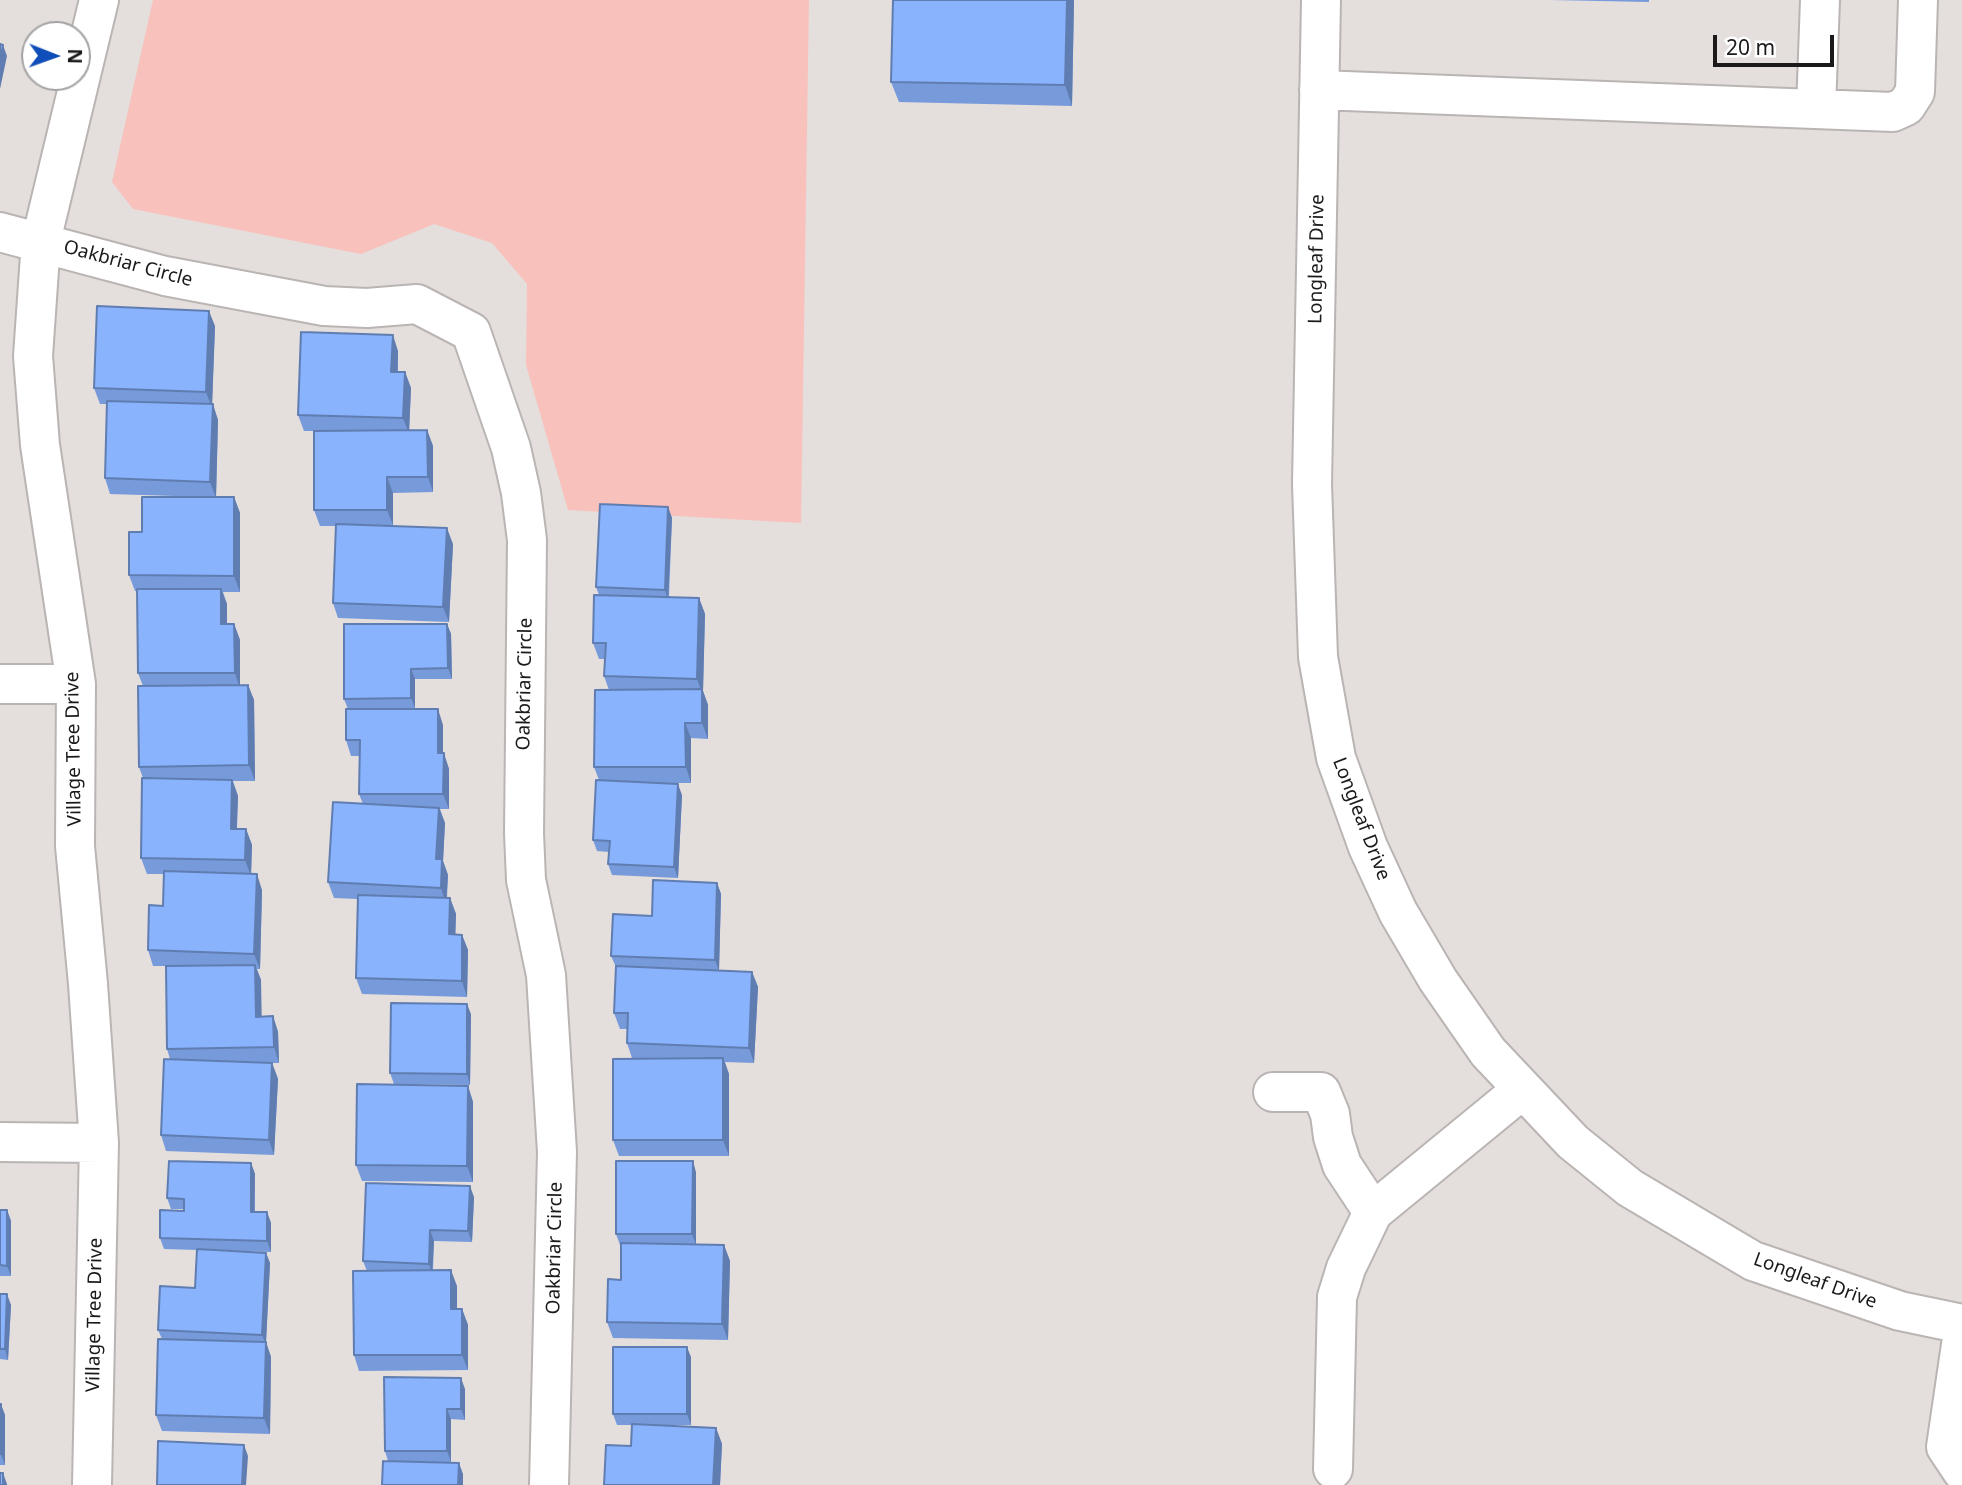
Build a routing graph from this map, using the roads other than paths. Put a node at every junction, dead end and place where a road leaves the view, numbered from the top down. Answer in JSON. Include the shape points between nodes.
{"nodes":[{"id":1,"x":99,"y":0,"type":"edge"},
{"id":2,"x":1321,"y":0,"type":"edge"},
{"id":3,"x":1820,"y":0,"type":"edge"},
{"id":4,"x":1918,"y":0,"type":"edge"},
{"id":5,"x":1319,"y":90,"type":"junction"},
{"id":6,"x":1816,"y":109,"type":"junction"},
{"id":7,"x":0,"y":232,"type":"edge"},
{"id":8,"x":41,"y":241,"type":"junction"},
{"id":9,"x":0,"y":684,"type":"edge"},
{"id":10,"x":76,"y":684,"type":"junction"},
{"id":11,"x":1523,"y":1089,"type":"junction"},
{"id":12,"x":1273,"y":1092,"type":"dead end"},
{"id":13,"x":0,"y":1142,"type":"edge"},
{"id":14,"x":99,"y":1143,"type":"junction"},
{"id":15,"x":1373,"y":1212,"type":"junction"},
{"id":16,"x":1962,"y":1324,"type":"edge"},
{"id":17,"x":1962,"y":1338,"type":"edge"},
{"id":18,"x":1333,"y":1469,"type":"dead end"},
{"id":19,"x":1962,"y":1471,"type":"edge"},
{"id":20,"x":92,"y":1475,"type":"edge"},
{"id":21,"x":549,"y":1485,"type":"edge"}],
"edges":[{"from":1,"to":8,"type":"street","name":"Village Tree Drive"},
{"from":2,"to":5,"type":"street","name":"Longleaf Drive"},
{"from":3,"to":6,"type":"street"},
{"from":4,"to":6,"type":"street","via":[[1915,92],[1906,106],[1893,112]]},
{"from":5,"to":6,"type":"street"},
{"from":5,"to":11,"type":"street","name":"Longleaf Drive","via":[[1312,484],[1318,657],[1336,758],[1368,847],[1398,912],[1488,1052]]},
{"from":7,"to":8,"type":"street","name":"Oakbriar Circle"},
{"from":8,"to":10,"type":"street","name":"Village Tree Drive","via":[[33,356],[40,445]]},
{"from":8,"to":21,"type":"street","name":"Oakbriar Circle","via":[[165,276],[313,304],[367,308],[417,304],[471,332],[511,447],[527,540],[524,844],[526,880],[546,975],[557,1152]]},
{"from":9,"to":10,"type":"street"},
{"from":10,"to":14,"type":"street","name":"Village Tree Drive","via":[[75,846]]},
{"from":11,"to":15,"type":"street"},
{"from":11,"to":16,"type":"street","name":"Longleaf Drive","via":[[1573,1142],[1630,1188],[1753,1261],[1900,1311]]},
{"from":12,"to":15,"type":"street","via":[[1321,1092],[1342,1165]]},
{"from":13,"to":14,"type":"street"},
{"from":14,"to":20,"type":"street","name":"Village Tree Drive"},
{"from":15,"to":18,"type":"street","via":[[1337,1297]]},
{"from":17,"to":19,"type":"street","via":[[1946,1447]]}]}
